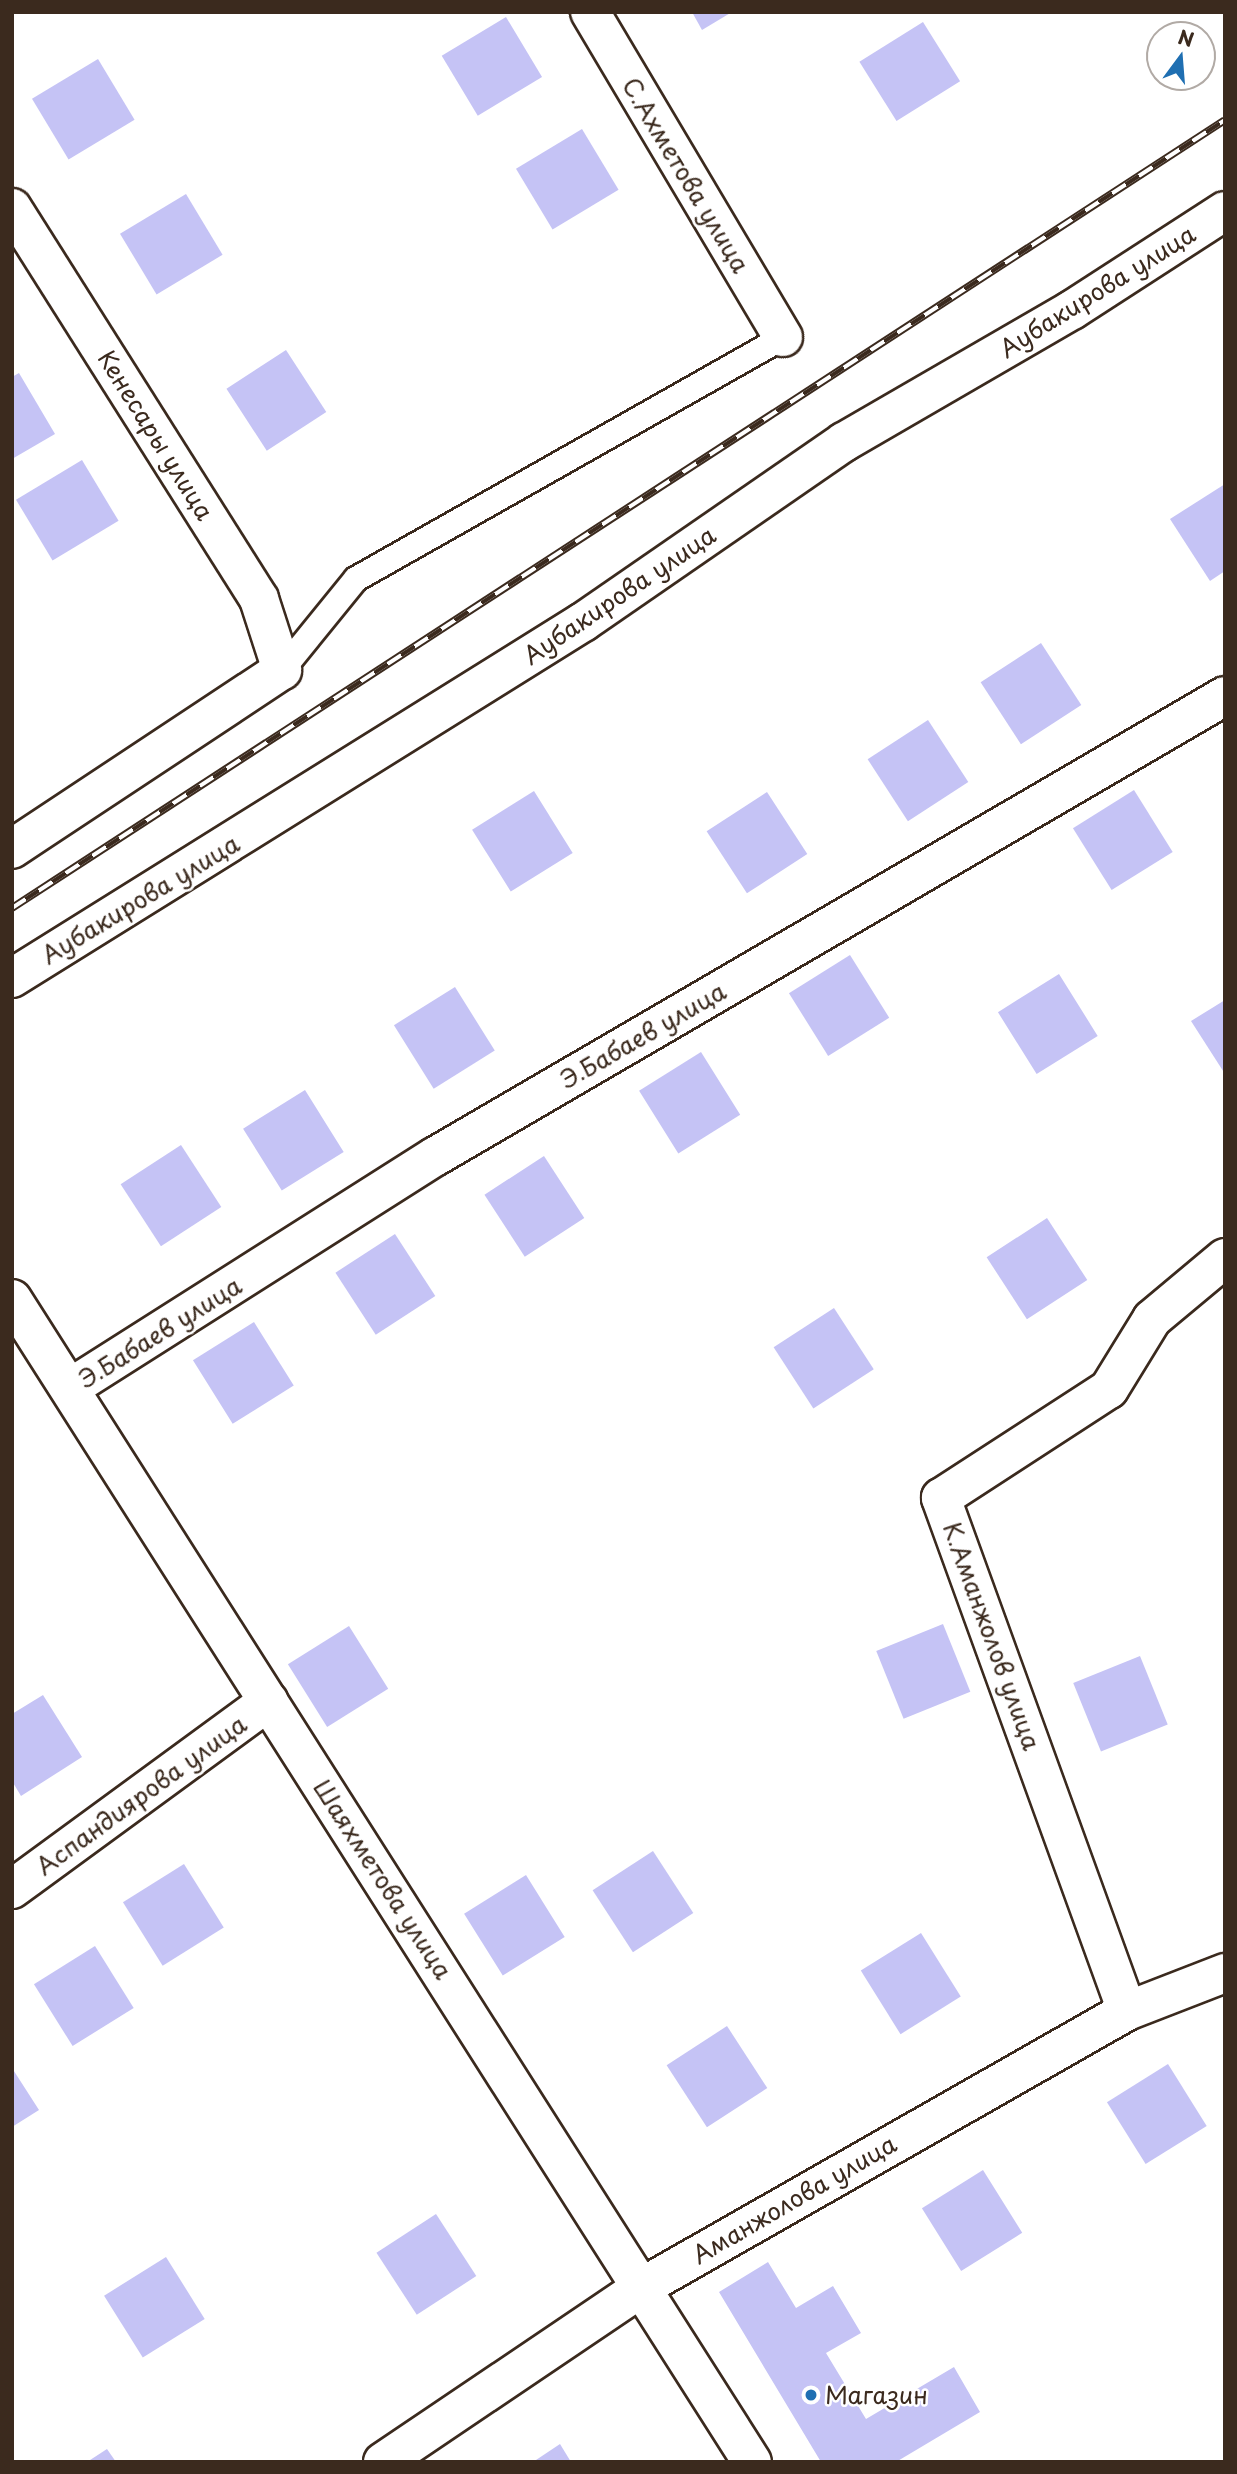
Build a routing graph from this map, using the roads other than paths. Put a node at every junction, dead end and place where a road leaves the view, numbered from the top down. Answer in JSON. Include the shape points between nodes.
{"nodes":[{"id":1,"x":590,"y":12,"type":"edge"},
{"id":2,"x":12,"y":208,"type":"edge"},
{"id":3,"x":1225,"y":211,"type":"edge"},
{"id":4,"x":783,"y":337,"type":"joint"},
{"id":5,"x":282,"y":670,"type":"junction"},
{"id":6,"x":1225,"y":696,"type":"edge"},
{"id":7,"x":12,"y":849,"type":"edge"},
{"id":8,"x":12,"y":978,"type":"edge"},
{"id":9,"x":1225,"y":1258,"type":"edge"},
{"id":10,"x":12,"y":1299,"type":"edge"},
{"id":11,"x":70,"y":1388,"type":"junction"},
{"id":12,"x":269,"y":1701,"type":"junction"},
{"id":13,"x":12,"y":1889,"type":"edge"},
{"id":14,"x":1225,"y":1973,"type":"edge"},
{"id":15,"x":1127,"y":2011,"type":"junction"},
{"id":16,"x":644,"y":2286,"type":"junction"},
{"id":17,"x":383,"y":2462,"type":"edge"},
{"id":18,"x":752,"y":2462,"type":"edge"}],
"edges":[{"from":1,"to":4,"type":"street","name":"С.Ахметова улица"},
{"from":2,"to":5,"type":"street","name":"Кенесары улица","via":[[260,599]]},
{"from":3,"to":8,"type":"street","name":"Аубакирова улица","via":[[1072,310],[844,442],[583,622]]},
{"from":4,"to":5,"type":"lane","via":[[356,579]]},
{"from":5,"to":7,"type":"street"},
{"from":6,"to":11,"type":"street","name":"Э.Бабаев улица","via":[[436,1156]]},
{"from":9,"to":15,"type":"street","name":"К.Аманжолов улица","via":[[1152,1319],[1109,1389],[941,1497]]},
{"from":10,"to":11,"type":"street","name":"Шаяхметова улица"},
{"from":11,"to":12,"type":"street","name":"Шаяхметова улица"},
{"from":12,"to":13,"type":"street","name":"Аспандиярова улица"},
{"from":12,"to":16,"type":"street","name":"Шаяхметова улица"},
{"from":14,"to":15,"type":"street","name":"Аманжолова улица"},
{"from":15,"to":16,"type":"street","name":"Аманжолова улица"},
{"from":16,"to":17,"type":"street","name":"Аманжолова улица"},
{"from":16,"to":18,"type":"street","name":"Шаяхметова улица"}]}
